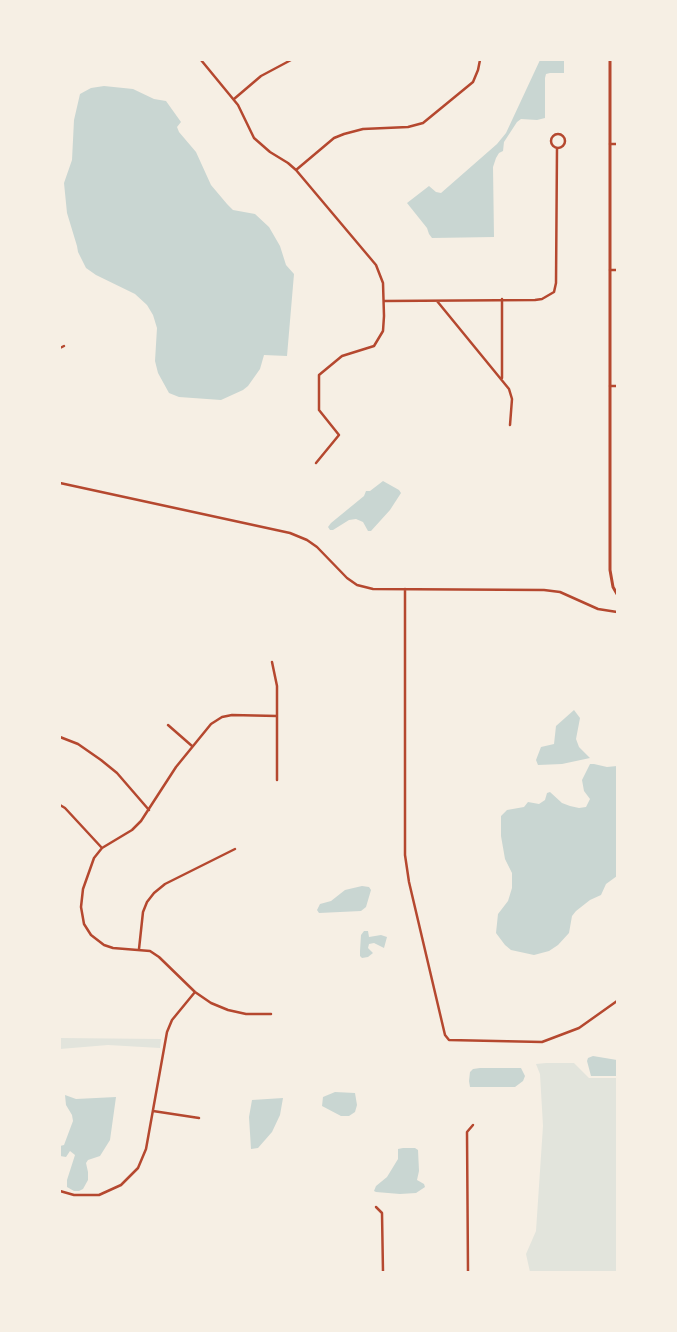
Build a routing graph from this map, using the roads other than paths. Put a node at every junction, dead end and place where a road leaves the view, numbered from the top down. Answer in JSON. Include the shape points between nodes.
{"nodes":[{"id":1,"x":201,"y":60,"type":"edge"},
{"id":2,"x":291,"y":60,"type":"edge"},
{"id":3,"x":480,"y":60,"type":"edge"},
{"id":4,"x":610,"y":60,"type":"edge"},
{"id":5,"x":234,"y":99,"type":"junction"},
{"id":6,"x":610,"y":144,"type":"junction"},
{"id":7,"x":617,"y":144,"type":"edge"},
{"id":8,"x":558,"y":148,"type":"junction"},
{"id":9,"x":296,"y":170,"type":"junction"},
{"id":10,"x":610,"y":270,"type":"junction"},
{"id":11,"x":617,"y":270,"type":"edge"},
{"id":12,"x":502,"y":299,"type":"junction"},
{"id":13,"x":384,"y":301,"type":"junction"},
{"id":14,"x":437,"y":301,"type":"junction"},
{"id":15,"x":64,"y":346,"type":"dead end"},
{"id":16,"x":60,"y":348,"type":"edge"},
{"id":17,"x":502,"y":379,"type":"junction"},
{"id":18,"x":610,"y":386,"type":"junction"},
{"id":19,"x":617,"y":386,"type":"edge"},
{"id":20,"x":510,"y":425,"type":"dead end"},
{"id":21,"x":316,"y":463,"type":"dead end"},
{"id":22,"x":60,"y":483,"type":"edge"},
{"id":23,"x":405,"y":589,"type":"junction"},
{"id":24,"x":617,"y":594,"type":"edge"},
{"id":25,"x":617,"y":612,"type":"edge"},
{"id":26,"x":272,"y":662,"type":"dead end"},
{"id":27,"x":277,"y":716,"type":"junction"},
{"id":28,"x":168,"y":725,"type":"dead end"},
{"id":29,"x":60,"y":737,"type":"edge"},
{"id":30,"x":192,"y":746,"type":"junction"},
{"id":31,"x":277,"y":780,"type":"dead end"},
{"id":32,"x":60,"y":805,"type":"edge"},
{"id":33,"x":149,"y":810,"type":"junction"},
{"id":34,"x":102,"y":848,"type":"junction"},
{"id":35,"x":235,"y":849,"type":"dead end"},
{"id":36,"x":139,"y":949,"type":"junction"},
{"id":37,"x":195,"y":992,"type":"junction"},
{"id":38,"x":617,"y":1001,"type":"edge"},
{"id":39,"x":271,"y":1014,"type":"dead end"},
{"id":40,"x":153,"y":1110,"type":"junction"},
{"id":41,"x":199,"y":1118,"type":"dead end"},
{"id":42,"x":472,"y":1125,"type":"dead end"},
{"id":43,"x":60,"y":1191,"type":"edge"},
{"id":44,"x":376,"y":1207,"type":"dead end"},
{"id":45,"x":383,"y":1272,"type":"edge"},
{"id":46,"x":468,"y":1272,"type":"edge"}],
"edges":[{"from":1,"to":5,"type":"street"},
{"from":2,"to":5,"type":"street","via":[[261,76]]},
{"from":3,"to":9,"type":"street","via":[[473,82],[423,123],[344,134],[334,138]]},
{"from":4,"to":6,"type":"street"},
{"from":5,"to":9,"type":"street","via":[[260,145]]},
{"from":6,"to":7,"type":"street"},
{"from":6,"to":10,"type":"street"},
{"from":8,"to":8,"type":"street","via":[[551,142],[558,133],[564,136],[565,141]]},
{"from":8,"to":12,"type":"street","via":[[554,292],[542,299]]},
{"from":9,"to":13,"type":"street","via":[[376,265],[383,283]]},
{"from":10,"to":11,"type":"street"},
{"from":10,"to":18,"type":"street"},
{"from":12,"to":14,"type":"street"},
{"from":12,"to":17,"type":"street"},
{"from":13,"to":14,"type":"street"},
{"from":13,"to":21,"type":"street","via":[[383,331],[374,346],[342,356],[319,375],[319,410],[339,435]]},
{"from":14,"to":17,"type":"street"},
{"from":15,"to":16,"type":"street"},
{"from":17,"to":20,"type":"street","via":[[512,399]]},
{"from":18,"to":19,"type":"street"},
{"from":18,"to":24,"type":"street","via":[[610,570]]},
{"from":22,"to":23,"type":"street","via":[[290,532],[317,546],[346,578],[357,585],[373,589]]},
{"from":23,"to":25,"type":"street","via":[[544,590],[560,592],[598,609]]},
{"from":23,"to":38,"type":"street","via":[[405,855],[445,1035],[449,1040],[542,1042],[579,1028]]},
{"from":26,"to":27,"type":"street","via":[[277,686]]},
{"from":27,"to":30,"type":"street","via":[[222,717],[211,724]]},
{"from":27,"to":31,"type":"street"},
{"from":28,"to":30,"type":"street"},
{"from":29,"to":33,"type":"street","via":[[78,744],[102,760]]},
{"from":30,"to":33,"type":"street"},
{"from":32,"to":34,"type":"street"},
{"from":33,"to":34,"type":"street","via":[[132,830]]},
{"from":34,"to":36,"type":"street","via":[[94,858],[83,889],[81,907],[84,924],[91,936],[104,945]]},
{"from":35,"to":36,"type":"street","via":[[165,884],[154,893],[143,912]]},
{"from":36,"to":37,"type":"street","via":[[159,957]]},
{"from":37,"to":39,"type":"street","via":[[228,1010]]},
{"from":37,"to":40,"type":"street","via":[[172,1020],[167,1032]]},
{"from":40,"to":41,"type":"street"},
{"from":40,"to":43,"type":"street","via":[[146,1149],[131,1178],[99,1195],[74,1195]]},
{"from":42,"to":46,"type":"street","via":[[467,1132]]},
{"from":44,"to":45,"type":"street","via":[[382,1213]]}]}
